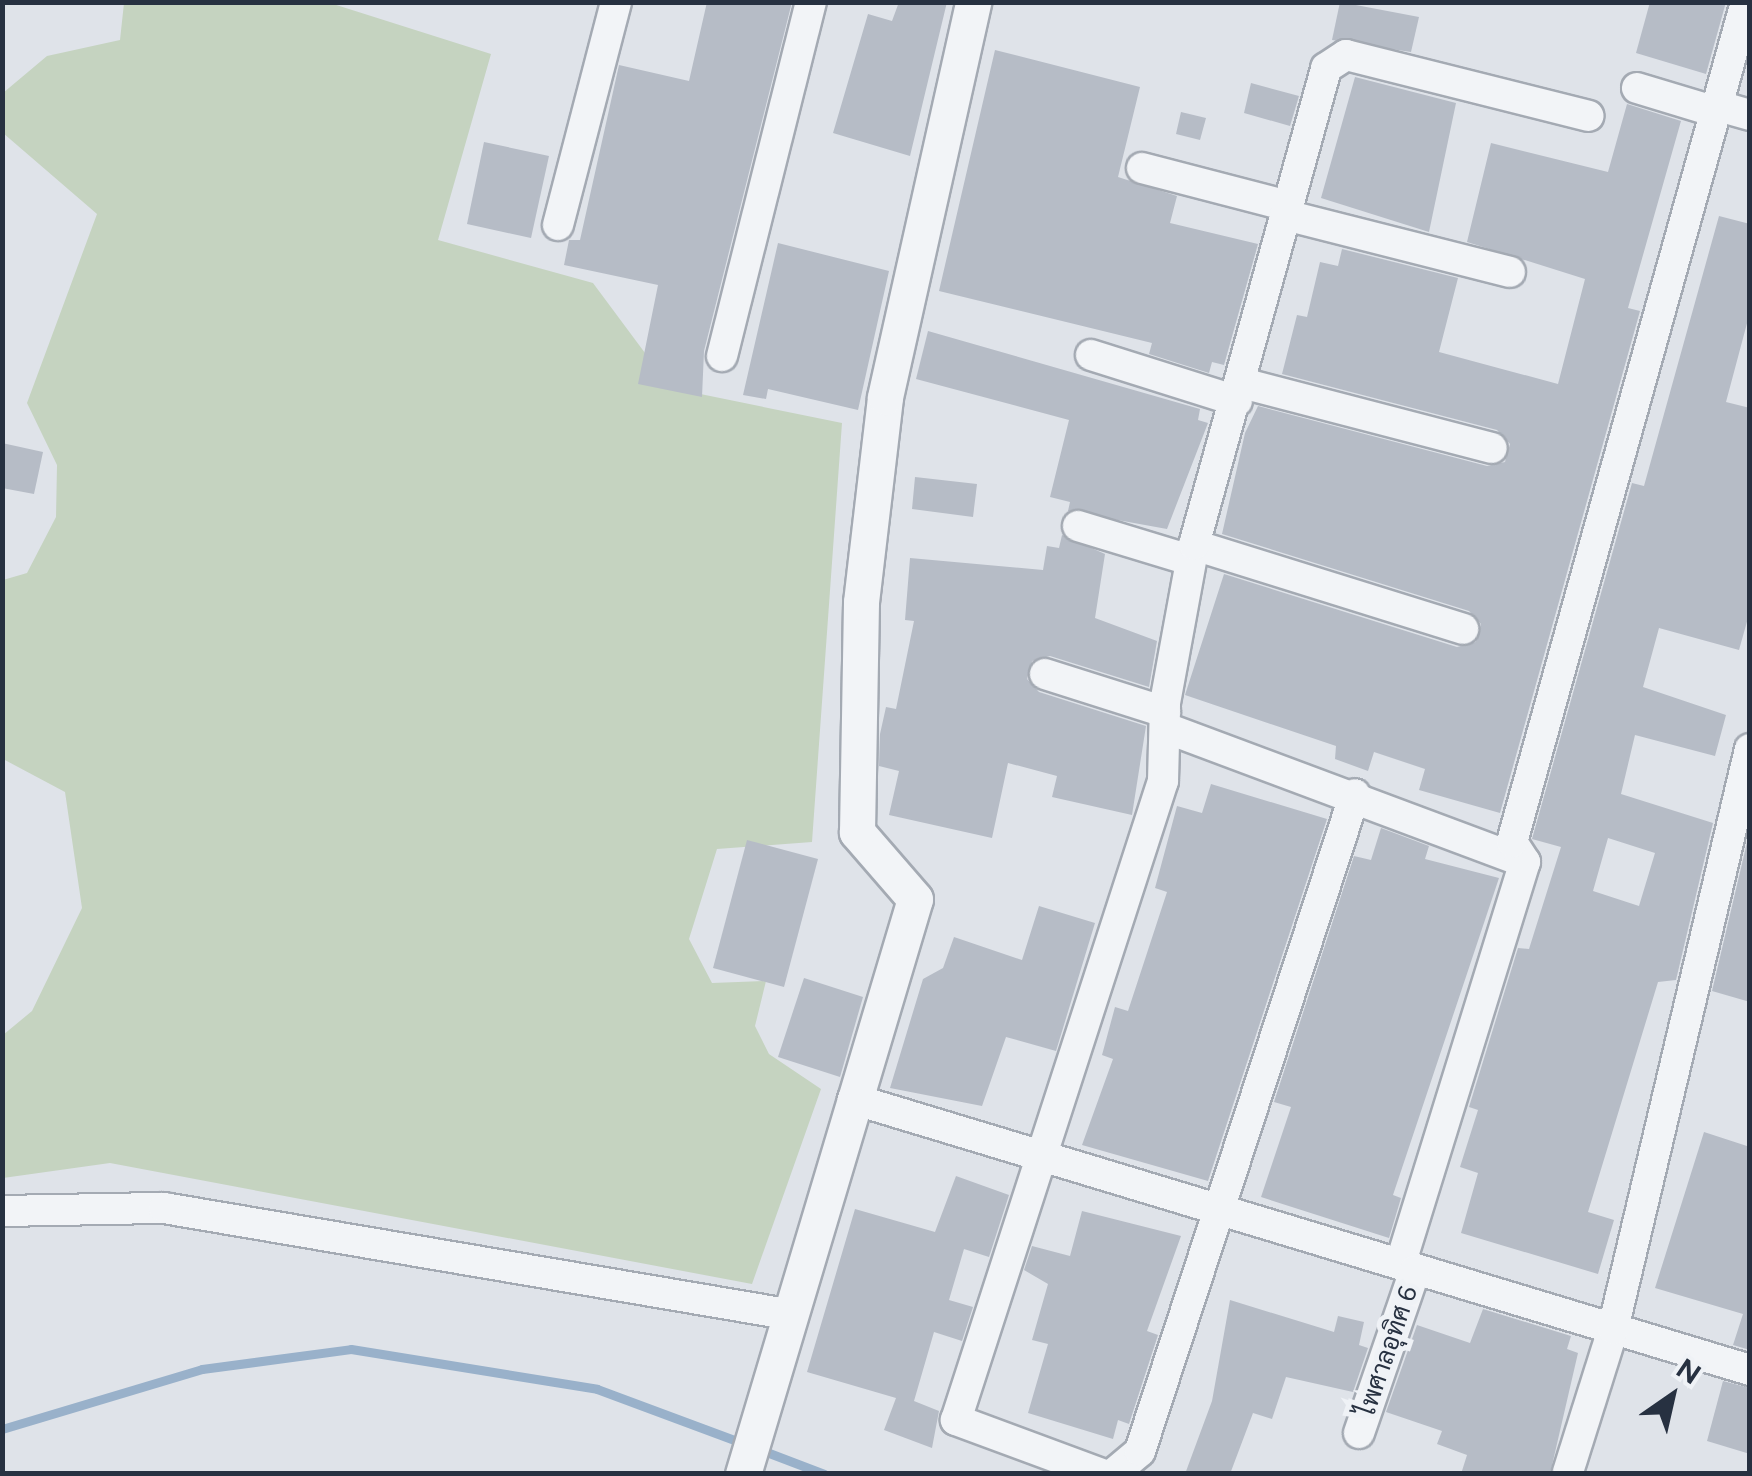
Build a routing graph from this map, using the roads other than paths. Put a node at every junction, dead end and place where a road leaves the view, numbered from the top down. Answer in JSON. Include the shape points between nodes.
{"nodes":[{"id":1,"x":616,"y":2,"type":"edge"},
{"id":2,"x":811,"y":2,"type":"edge"},
{"id":3,"x":973,"y":2,"type":"edge"},
{"id":4,"x":1746,"y":2,"type":"edge"},
{"id":5,"x":1637,"y":88,"type":"dead end"},
{"id":6,"x":1714,"y":108,"type":"junction"},
{"id":7,"x":1750,"y":114,"type":"edge"},
{"id":8,"x":1588,"y":116,"type":"dead end"},
{"id":9,"x":1142,"y":168,"type":"dead end"},
{"id":10,"x":1286,"y":211,"type":"junction"},
{"id":11,"x":558,"y":225,"type":"dead end"},
{"id":12,"x":1510,"y":272,"type":"dead end"},
{"id":13,"x":722,"y":356,"type":"dead end"},
{"id":14,"x":1092,"y":356,"type":"dead end"},
{"id":15,"x":1240,"y":392,"type":"junction"},
{"id":16,"x":1492,"y":448,"type":"dead end"},
{"id":17,"x":1078,"y":526,"type":"dead end"},
{"id":18,"x":1192,"y":552,"type":"junction"},
{"id":19,"x":1463,"y":629,"type":"dead end"},
{"id":20,"x":1045,"y":674,"type":"dead end"},
{"id":21,"x":1166,"y":720,"type":"junction"},
{"id":22,"x":1750,"y":748,"type":"edge"},
{"id":23,"x":1355,"y":794,"type":"junction"},
{"id":24,"x":1525,"y":862,"type":"junction"},
{"id":25,"x":853,"y":1099,"type":"junction"},
{"id":26,"x":1039,"y":1155,"type":"junction"},
{"id":27,"x":1224,"y":1210,"type":"junction"},
{"id":28,"x":2,"y":1212,"type":"edge"},
{"id":29,"x":1408,"y":1266,"type":"junction"},
{"id":30,"x":787,"y":1314,"type":"junction"},
{"id":31,"x":1613,"y":1329,"type":"junction"},
{"id":32,"x":1750,"y":1370,"type":"edge"},
{"id":33,"x":1358,"y":1433,"type":"dead end"},
{"id":34,"x":1568,"y":1472,"type":"edge"},
{"id":35,"x":743,"y":1474,"type":"edge"},
{"id":36,"x":1102,"y":1474,"type":"edge"},
{"id":37,"x":1112,"y":1474,"type":"edge"}],
"edges":[{"from":1,"to":11,"type":"street"},
{"from":2,"to":13,"type":"street"},
{"from":3,"to":25,"type":"street","via":[[875,464],[857,832],[916,899]]},
{"from":4,"to":6,"type":"street"},
{"from":5,"to":6,"type":"street"},
{"from":6,"to":7,"type":"street"},
{"from":6,"to":24,"type":"street","via":[[1512,842]]},
{"from":8,"to":10,"type":"street","via":[[1339,55],[1326,68]]},
{"from":9,"to":10,"type":"street"},
{"from":10,"to":12,"type":"street"},
{"from":10,"to":15,"type":"street"},
{"from":14,"to":15,"type":"street"},
{"from":15,"to":16,"type":"street"},
{"from":15,"to":18,"type":"street"},
{"from":17,"to":18,"type":"street"},
{"from":18,"to":19,"type":"street"},
{"from":18,"to":21,"type":"street"},
{"from":20,"to":21,"type":"street"},
{"from":21,"to":23,"type":"street"},
{"from":21,"to":26,"type":"street","via":[[1163,781]]},
{"from":22,"to":31,"type":"street"},
{"from":23,"to":24,"type":"street"},
{"from":23,"to":27,"type":"street"},
{"from":24,"to":29,"type":"street","name":"ไพศาลอุทิศ 6"},
{"from":25,"to":26,"type":"street"},
{"from":25,"to":30,"type":"street"},
{"from":26,"to":27,"type":"street"},
{"from":26,"to":36,"type":"street","via":[[956,1420]]},
{"from":27,"to":29,"type":"street"},
{"from":27,"to":37,"type":"street","via":[[1140,1451]]},
{"from":28,"to":30,"type":"street","via":[[164,1208]]},
{"from":29,"to":31,"type":"street"},
{"from":29,"to":33,"type":"street","name":"ไพศาลอุทิศ 6"},
{"from":30,"to":35,"type":"street"},
{"from":31,"to":32,"type":"street"},
{"from":31,"to":34,"type":"street"}]}
